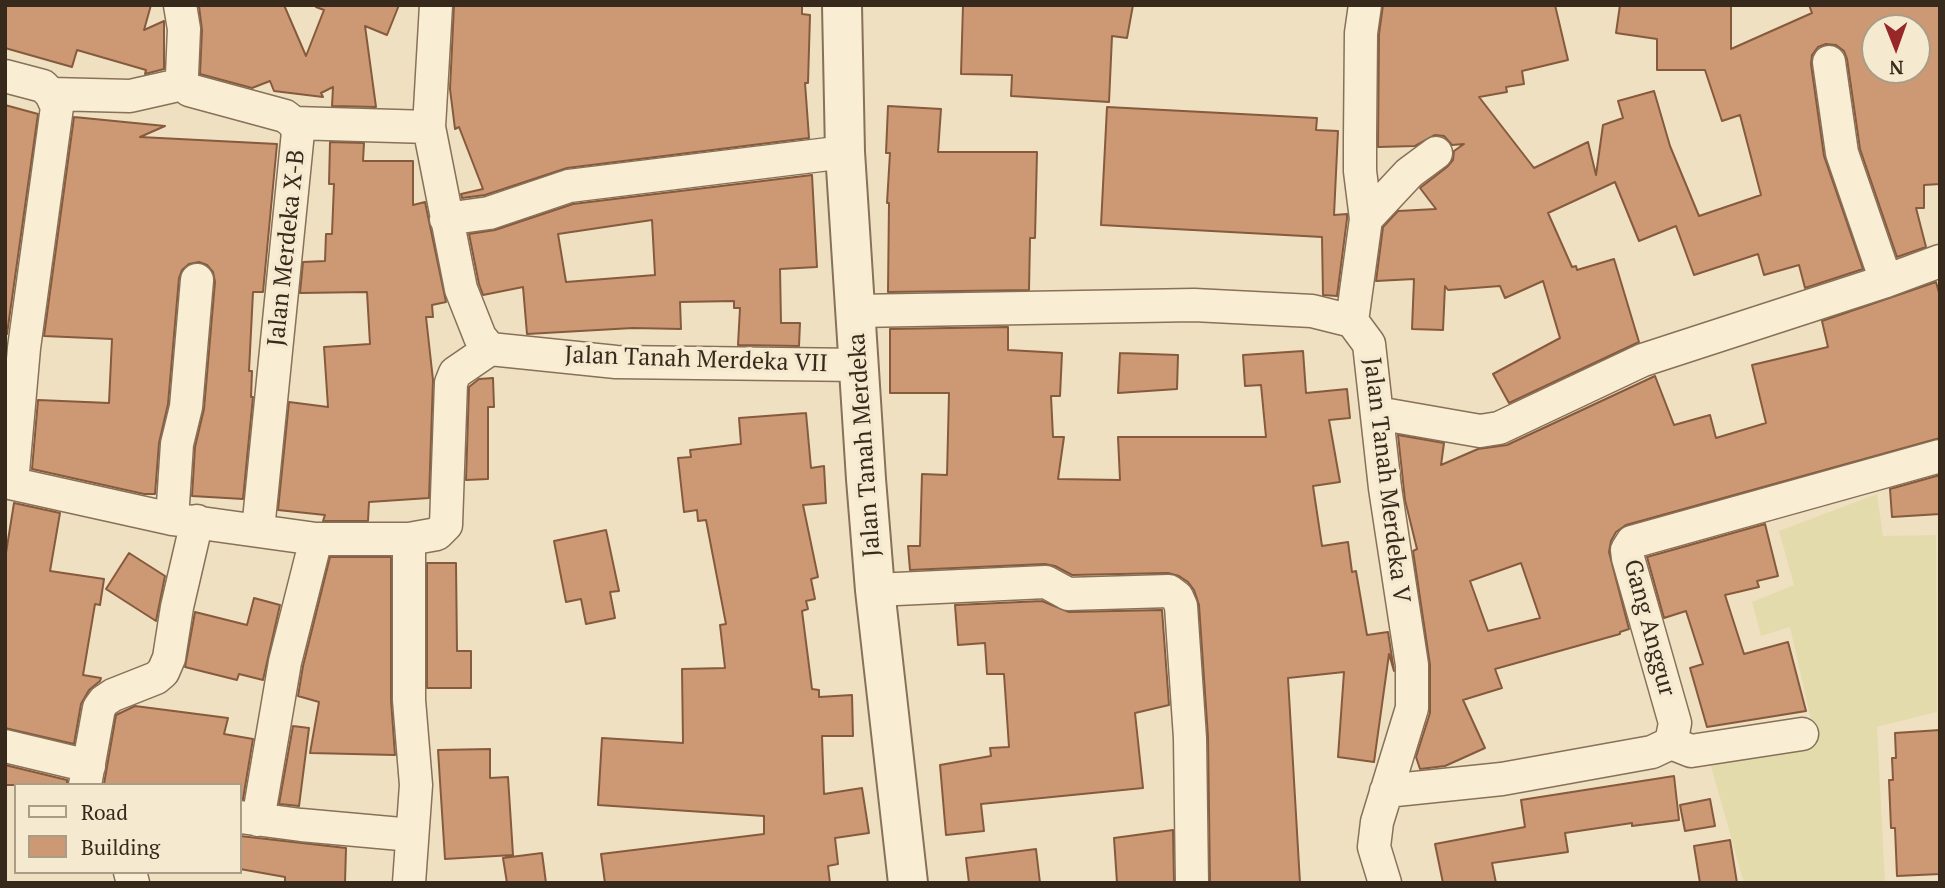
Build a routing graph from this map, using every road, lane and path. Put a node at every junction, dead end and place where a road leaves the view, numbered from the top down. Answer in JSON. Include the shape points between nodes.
{"nodes":[{"id":1,"x":180,"y":5,"type":"edge"},
{"id":2,"x":436,"y":5,"type":"edge"},
{"id":3,"x":842,"y":5,"type":"edge"},
{"id":4,"x":1365,"y":5,"type":"edge"},
{"id":5,"x":1829,"y":62,"type":"dead end"},
{"id":6,"x":5,"y":76,"type":"edge"},
{"id":7,"x":183,"y":84,"type":"junction"},
{"id":8,"x":51,"y":94,"type":"junction"},
{"id":9,"x":294,"y":123,"type":"junction"},
{"id":10,"x":429,"y":127,"type":"junction"},
{"id":11,"x":845,"y":152,"type":"junction"},
{"id":12,"x":1436,"y":153,"type":"dead end"},
{"id":13,"x":446,"y":219,"type":"junction"},
{"id":14,"x":1366,"y":219,"type":"junction"},
{"id":15,"x":1940,"y":261,"type":"edge"},
{"id":16,"x":197,"y":280,"type":"dead end"},
{"id":17,"x":1886,"y":281,"type":"junction"},
{"id":18,"x":856,"y":311,"type":"junction"},
{"id":19,"x":1352,"y":321,"type":"junction"},
{"id":20,"x":490,"y":349,"type":"junction"},
{"id":21,"x":860,"y":365,"type":"junction"},
{"id":22,"x":1377,"y":413,"type":"junction"},
{"id":23,"x":1940,"y":456,"type":"edge"},
{"id":24,"x":9,"y":482,"type":"edge"},
{"id":25,"x":184,"y":520,"type":"junction"},
{"id":26,"x":258,"y":530,"type":"junction"},
{"id":27,"x":316,"y":539,"type":"junction"},
{"id":28,"x":409,"y":539,"type":"junction"},
{"id":29,"x":875,"y":590,"type":"junction"},
{"id":30,"x":1802,"y":734,"type":"dead end"},
{"id":31,"x":1671,"y":743,"type":"junction"},
{"id":32,"x":5,"y":746,"type":"edge"},
{"id":33,"x":87,"y":775,"type":"edge"},
{"id":34,"x":1386,"y":791,"type":"junction"},
{"id":35,"x":249,"y":818,"type":"edge"},
{"id":36,"x":412,"y":835,"type":"junction"},
{"id":37,"x":409,"y":883,"type":"edge"},
{"id":38,"x":908,"y":883,"type":"edge"},
{"id":39,"x":1192,"y":883,"type":"edge"},
{"id":40,"x":1385,"y":883,"type":"edge"}],
"edges":[{"from":1,"to":7,"type":"street"},
{"from":2,"to":10,"type":"street"},
{"from":3,"to":11,"type":"street","name":"Jalan Tanah Merdeka"},
{"from":4,"to":14,"type":"street","via":[[1360,171]]},
{"from":5,"to":17,"type":"street","via":[[1842,153]]},
{"from":6,"to":8,"type":"street","via":[[43,86]]},
{"from":7,"to":8,"type":"street","via":[[130,96]]},
{"from":7,"to":9,"type":"street","name":"Jalan Merdeka X-B","via":[[189,90],[285,116]]},
{"from":8,"to":24,"type":"street","via":[[57,107],[55,129]]},
{"from":9,"to":10,"type":"street"},
{"from":9,"to":26,"type":"street","name":"Jalan Merdeka X-B","via":[[298,132]]},
{"from":10,"to":13,"type":"street"},
{"from":11,"to":13,"type":"street","via":[[569,186],[489,214]]},
{"from":11,"to":18,"type":"street","name":"Jalan Tanah Merdeka"},
{"from":12,"to":14,"type":"street","via":[[1409,173]]},
{"from":13,"to":20,"type":"street","via":[[461,289],[480,337]]},
{"from":14,"to":19,"type":"street"},
{"from":15,"to":17,"type":"street"},
{"from":16,"to":25,"type":"street","via":[[186,407],[177,444]]},
{"from":17,"to":22,"type":"street","via":[[1643,360],[1499,428],[1480,430]]},
{"from":18,"to":19,"type":"street","via":[[1194,305],[1312,311]]},
{"from":18,"to":21,"type":"street","name":"Jalan Tanah Merdeka"},
{"from":19,"to":22,"type":"street","name":"Jalan Tanah Merdeka V","via":[[1369,344]]},
{"from":20,"to":21,"type":"street","name":"Jalan Tanah Merdeka VII","via":[[616,362]]},
{"from":20,"to":28,"type":"street","via":[[455,373],[451,383],[446,525],[438,534]]},
{"from":21,"to":29,"type":"street","name":"Jalan Tanah Merdeka"},
{"from":22,"to":34,"type":"street","name":"Jalan Tanah Merdeka V","via":[[1412,665],[1412,708]]},
{"from":23,"to":31,"type":"street","name":"Gang Anggur","via":[[1632,542],[1628,558],[1675,723]]},
{"from":24,"to":25,"type":"street"},
{"from":25,"to":26,"type":"street"},
{"from":25,"to":33,"type":"street","via":[[169,658],[156,678],[104,701],[99,708]]},
{"from":26,"to":27,"type":"street"},
{"from":27,"to":28,"type":"street"},
{"from":27,"to":35,"type":"street"},
{"from":28,"to":36,"type":"street","via":[[409,700],[416,785]]},
{"from":29,"to":38,"type":"street","name":"Jalan Tanah Merdeka"},
{"from":29,"to":39,"type":"street","via":[[1046,582],[1068,594],[1169,592],[1177,597],[1190,738]]},
{"from":30,"to":31,"type":"street","via":[[1691,751]]},
{"from":31,"to":34,"type":"street","via":[[1652,752],[1502,779]]},
{"from":32,"to":33,"type":"street"},
{"from":34,"to":40,"type":"street","name":"Jalan Tanah Merdeka V","via":[[1374,847]]},
{"from":35,"to":36,"type":"street"},
{"from":36,"to":37,"type":"street"}]}
